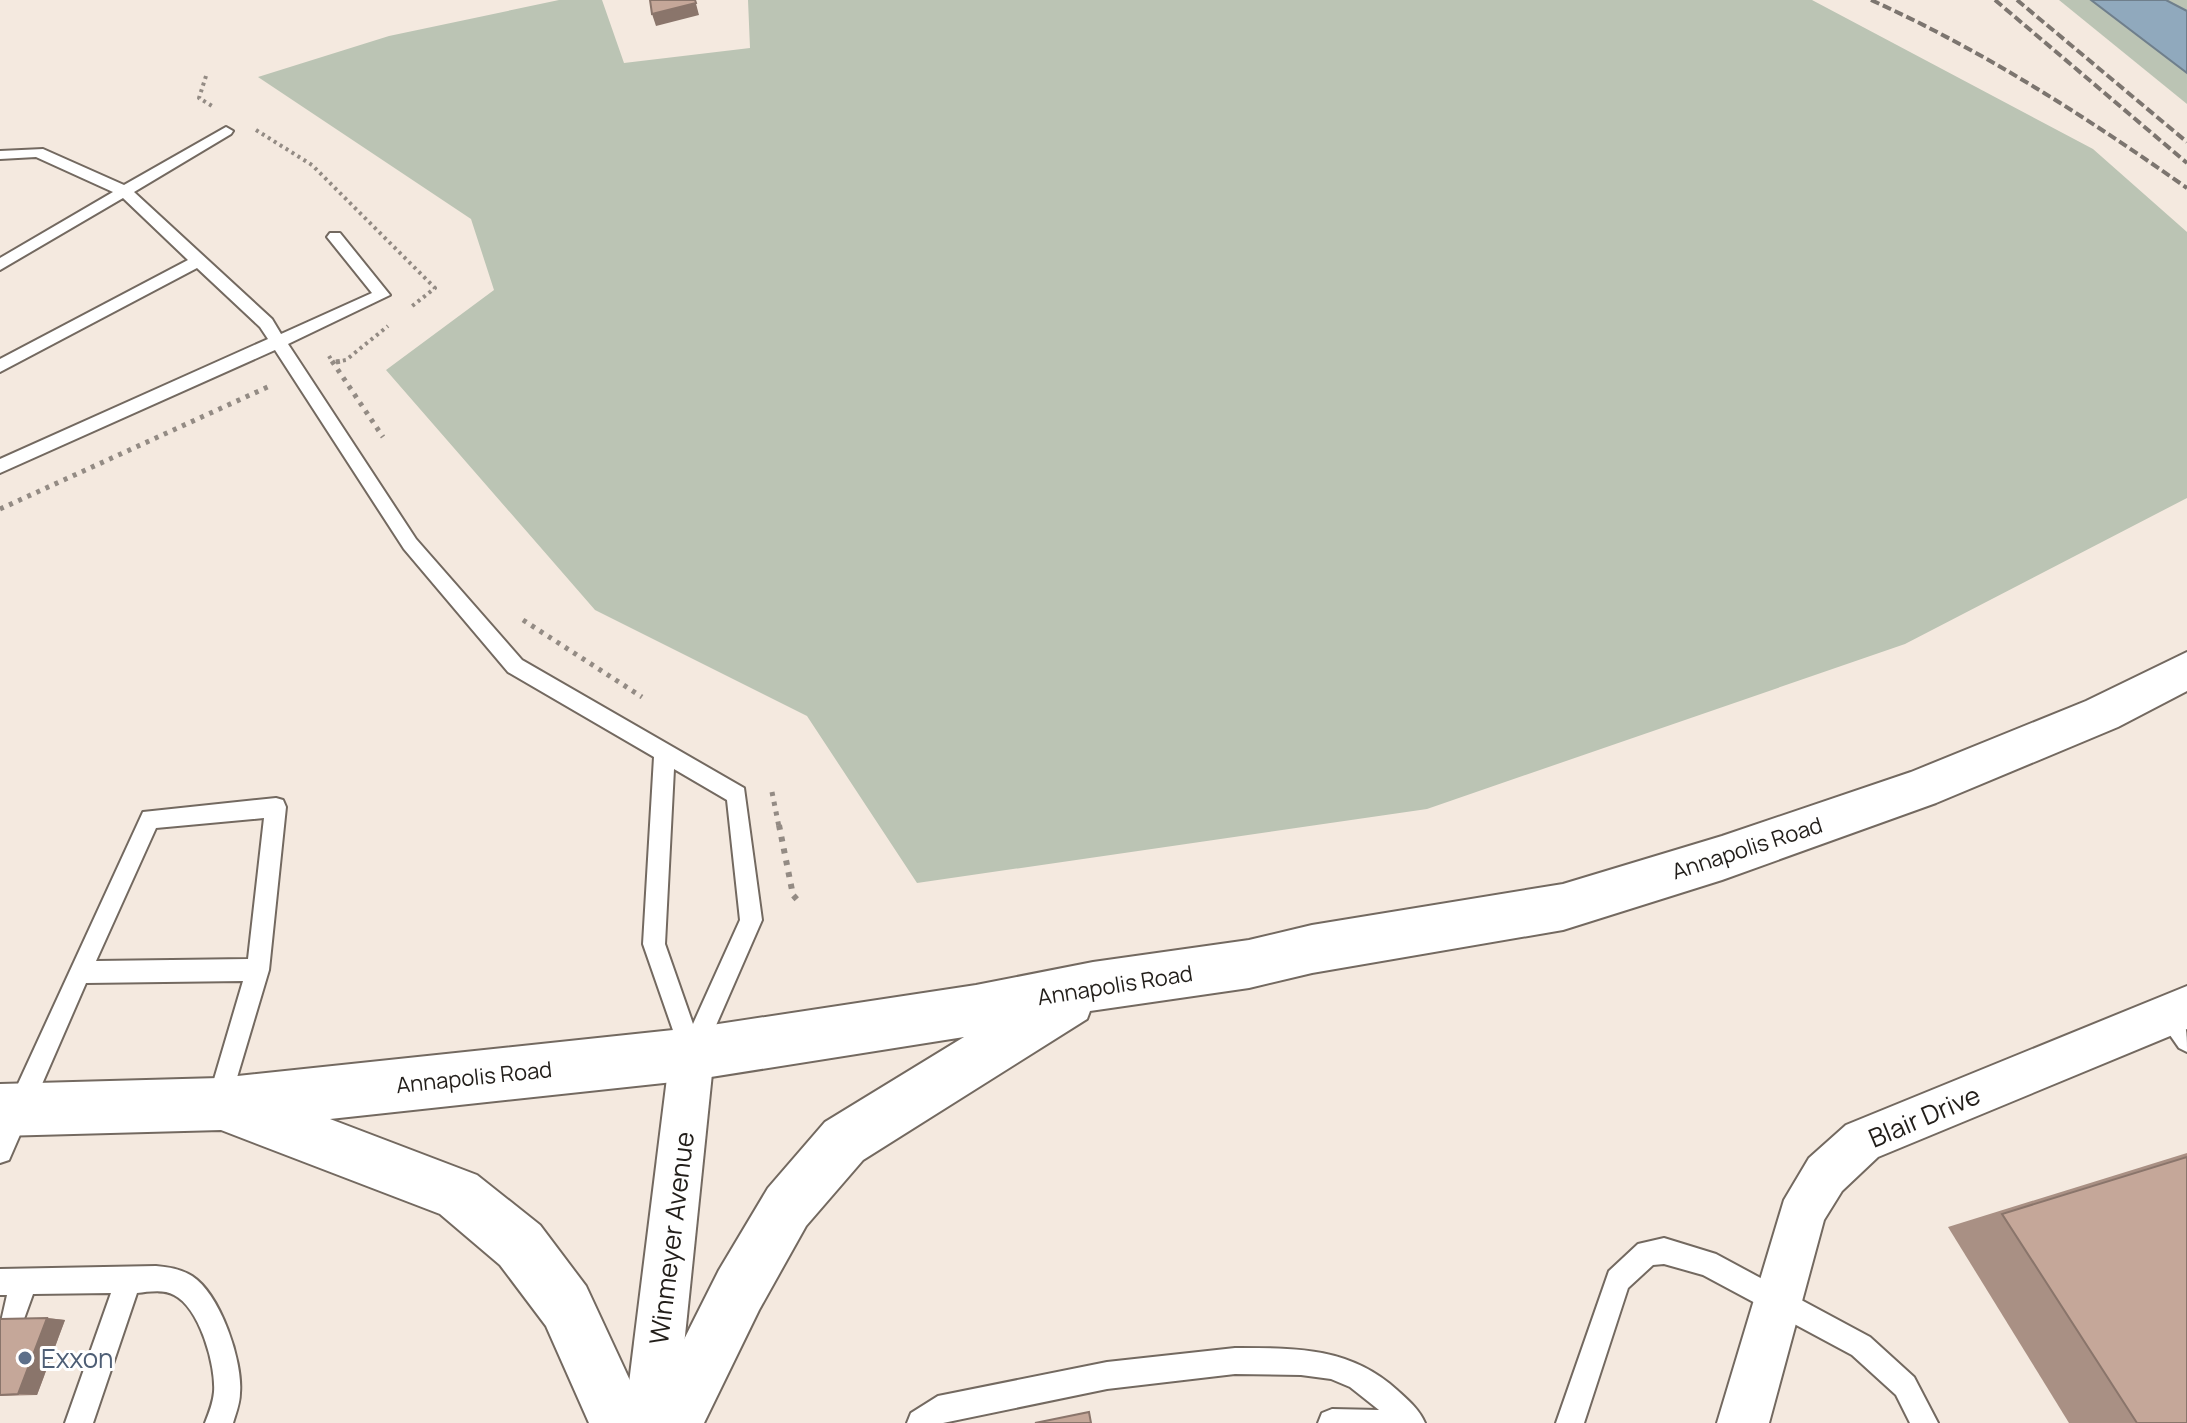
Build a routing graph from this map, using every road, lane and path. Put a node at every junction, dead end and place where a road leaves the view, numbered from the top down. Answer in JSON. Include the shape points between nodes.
{"nodes":[{"id":1,"x":226,"y":131,"type":"dead end"},
{"id":2,"x":0,"y":155,"type":"edge"},
{"id":3,"x":124,"y":191,"type":"junction"},
{"id":4,"x":335,"y":237,"type":"dead end"},
{"id":5,"x":198,"y":261,"type":"junction"},
{"id":6,"x":0,"y":265,"type":"edge"},
{"id":7,"x":280,"y":343,"type":"junction"},
{"id":8,"x":330,"y":349,"type":"dead end"},
{"id":9,"x":0,"y":366,"type":"edge"},
{"id":10,"x":279,"y":382,"type":"dead end"},
{"id":11,"x":384,"y":439,"type":"dead end"},
{"id":12,"x":0,"y":466,"type":"edge"},
{"id":13,"x":0,"y":509,"type":"edge"},
{"id":14,"x":520,"y":619,"type":"dead end"},
{"id":15,"x":2187,"y":670,"type":"edge"},
{"id":16,"x":652,"y":703,"type":"dead end"},
{"id":17,"x":664,"y":754,"type":"junction"},
{"id":18,"x":764,"y":782,"type":"dead end"},
{"id":19,"x":801,"y":904,"type":"dead end"},
{"id":20,"x":258,"y":970,"type":"junction"},
{"id":21,"x":79,"y":972,"type":"junction"},
{"id":22,"x":1093,"y":986,"type":"junction"},
{"id":23,"x":2181,"y":1021,"type":"edge"},
{"id":24,"x":692,"y":1054,"type":"junction"},
{"id":25,"x":219,"y":1104,"type":"junction"},
{"id":26,"x":6,"y":1123,"type":"edge"},
{"id":27,"x":128,"y":1280,"type":"junction"},
{"id":28,"x":13,"y":1281,"type":"edge"},
{"id":29,"x":1778,"y":1299,"type":"junction"},
{"id":30,"x":11,"y":1321,"type":"edge"},
{"id":31,"x":79,"y":1423,"type":"edge"},
{"id":32,"x":219,"y":1423,"type":"edge"},
{"id":33,"x":619,"y":1423,"type":"edge"},
{"id":34,"x":650,"y":1423,"type":"edge"},
{"id":35,"x":672,"y":1423,"type":"edge"},
{"id":36,"x":921,"y":1423,"type":"edge"},
{"id":37,"x":1332,"y":1423,"type":"edge"},
{"id":38,"x":1378,"y":1423,"type":"edge"},
{"id":39,"x":1411,"y":1423,"type":"edge"},
{"id":40,"x":1570,"y":1423,"type":"edge"},
{"id":41,"x":1743,"y":1423,"type":"edge"},
{"id":42,"x":1924,"y":1423,"type":"edge"}],
"edges":[{"from":1,"to":3,"type":"lane"},
{"from":2,"to":3,"type":"lane","via":[[38,152]]},
{"from":3,"to":5,"type":"lane"},
{"from":3,"to":6,"type":"lane"},
{"from":4,"to":7,"type":"lane","via":[[382,295]]},
{"from":5,"to":7,"type":"lane","via":[[266,323]]},
{"from":5,"to":9,"type":"lane"},
{"from":7,"to":12,"type":"lane"},
{"from":7,"to":17,"type":"lane","via":[[410,544],[515,666]]},
{"from":8,"to":11,"type":"path","via":[[328,356]]},
{"from":10,"to":13,"type":"path"},
{"from":14,"to":16,"type":"path"},
{"from":15,"to":22,"type":"main road","name":"Annapolis Road","via":[[2102,714],[1920,789],[1563,907],[1249,964]]},
{"from":17,"to":24,"type":"lane","via":[[654,944]]},
{"from":17,"to":24,"type":"lane","via":[[737,795],[751,920]]},
{"from":18,"to":19,"type":"path","via":[[773,792],[793,895]]},
{"from":20,"to":21,"type":"lane"},
{"from":20,"to":21,"type":"lane","via":[[276,807],[150,819]]},
{"from":20,"to":25,"type":"lane"},
{"from":21,"to":26,"type":"lane"},
{"from":22,"to":24,"type":"main road","name":"Annapolis Road","via":[[976,1010]]},
{"from":22,"to":35,"type":"main road","via":[[844,1141],[787,1207]]},
{"from":23,"to":29,"type":"street","name":"Blair Drive","via":[[1862,1141],[1814,1186]]},
{"from":24,"to":25,"type":"main road","name":"Annapolis Road"},
{"from":24,"to":34,"type":"street","name":"Winmeyer Avenue"},
{"from":25,"to":26,"type":"main road","name":"Annapolis Road"},
{"from":25,"to":33,"type":"main road","via":[[458,1194],[520,1245],[566,1306]]},
{"from":27,"to":28,"type":"lane"},
{"from":27,"to":31,"type":"lane"},
{"from":27,"to":32,"type":"lane","via":[[184,1286],[209,1320],[226,1368],[227,1395]]},
{"from":28,"to":30,"type":"lane"},
{"from":29,"to":40,"type":"lane","via":[[1707,1263],[1678,1253],[1647,1253],[1618,1280]]},
{"from":29,"to":41,"type":"street","name":"Blair Drive"},
{"from":29,"to":42,"type":"lane","via":[[1861,1346],[1905,1386]]},
{"from":36,"to":39,"type":"lane","via":[[938,1410],[1160,1367],[1249,1360],[1338,1368],[1367,1381]]},
{"from":37,"to":38,"type":"lane"}]}
